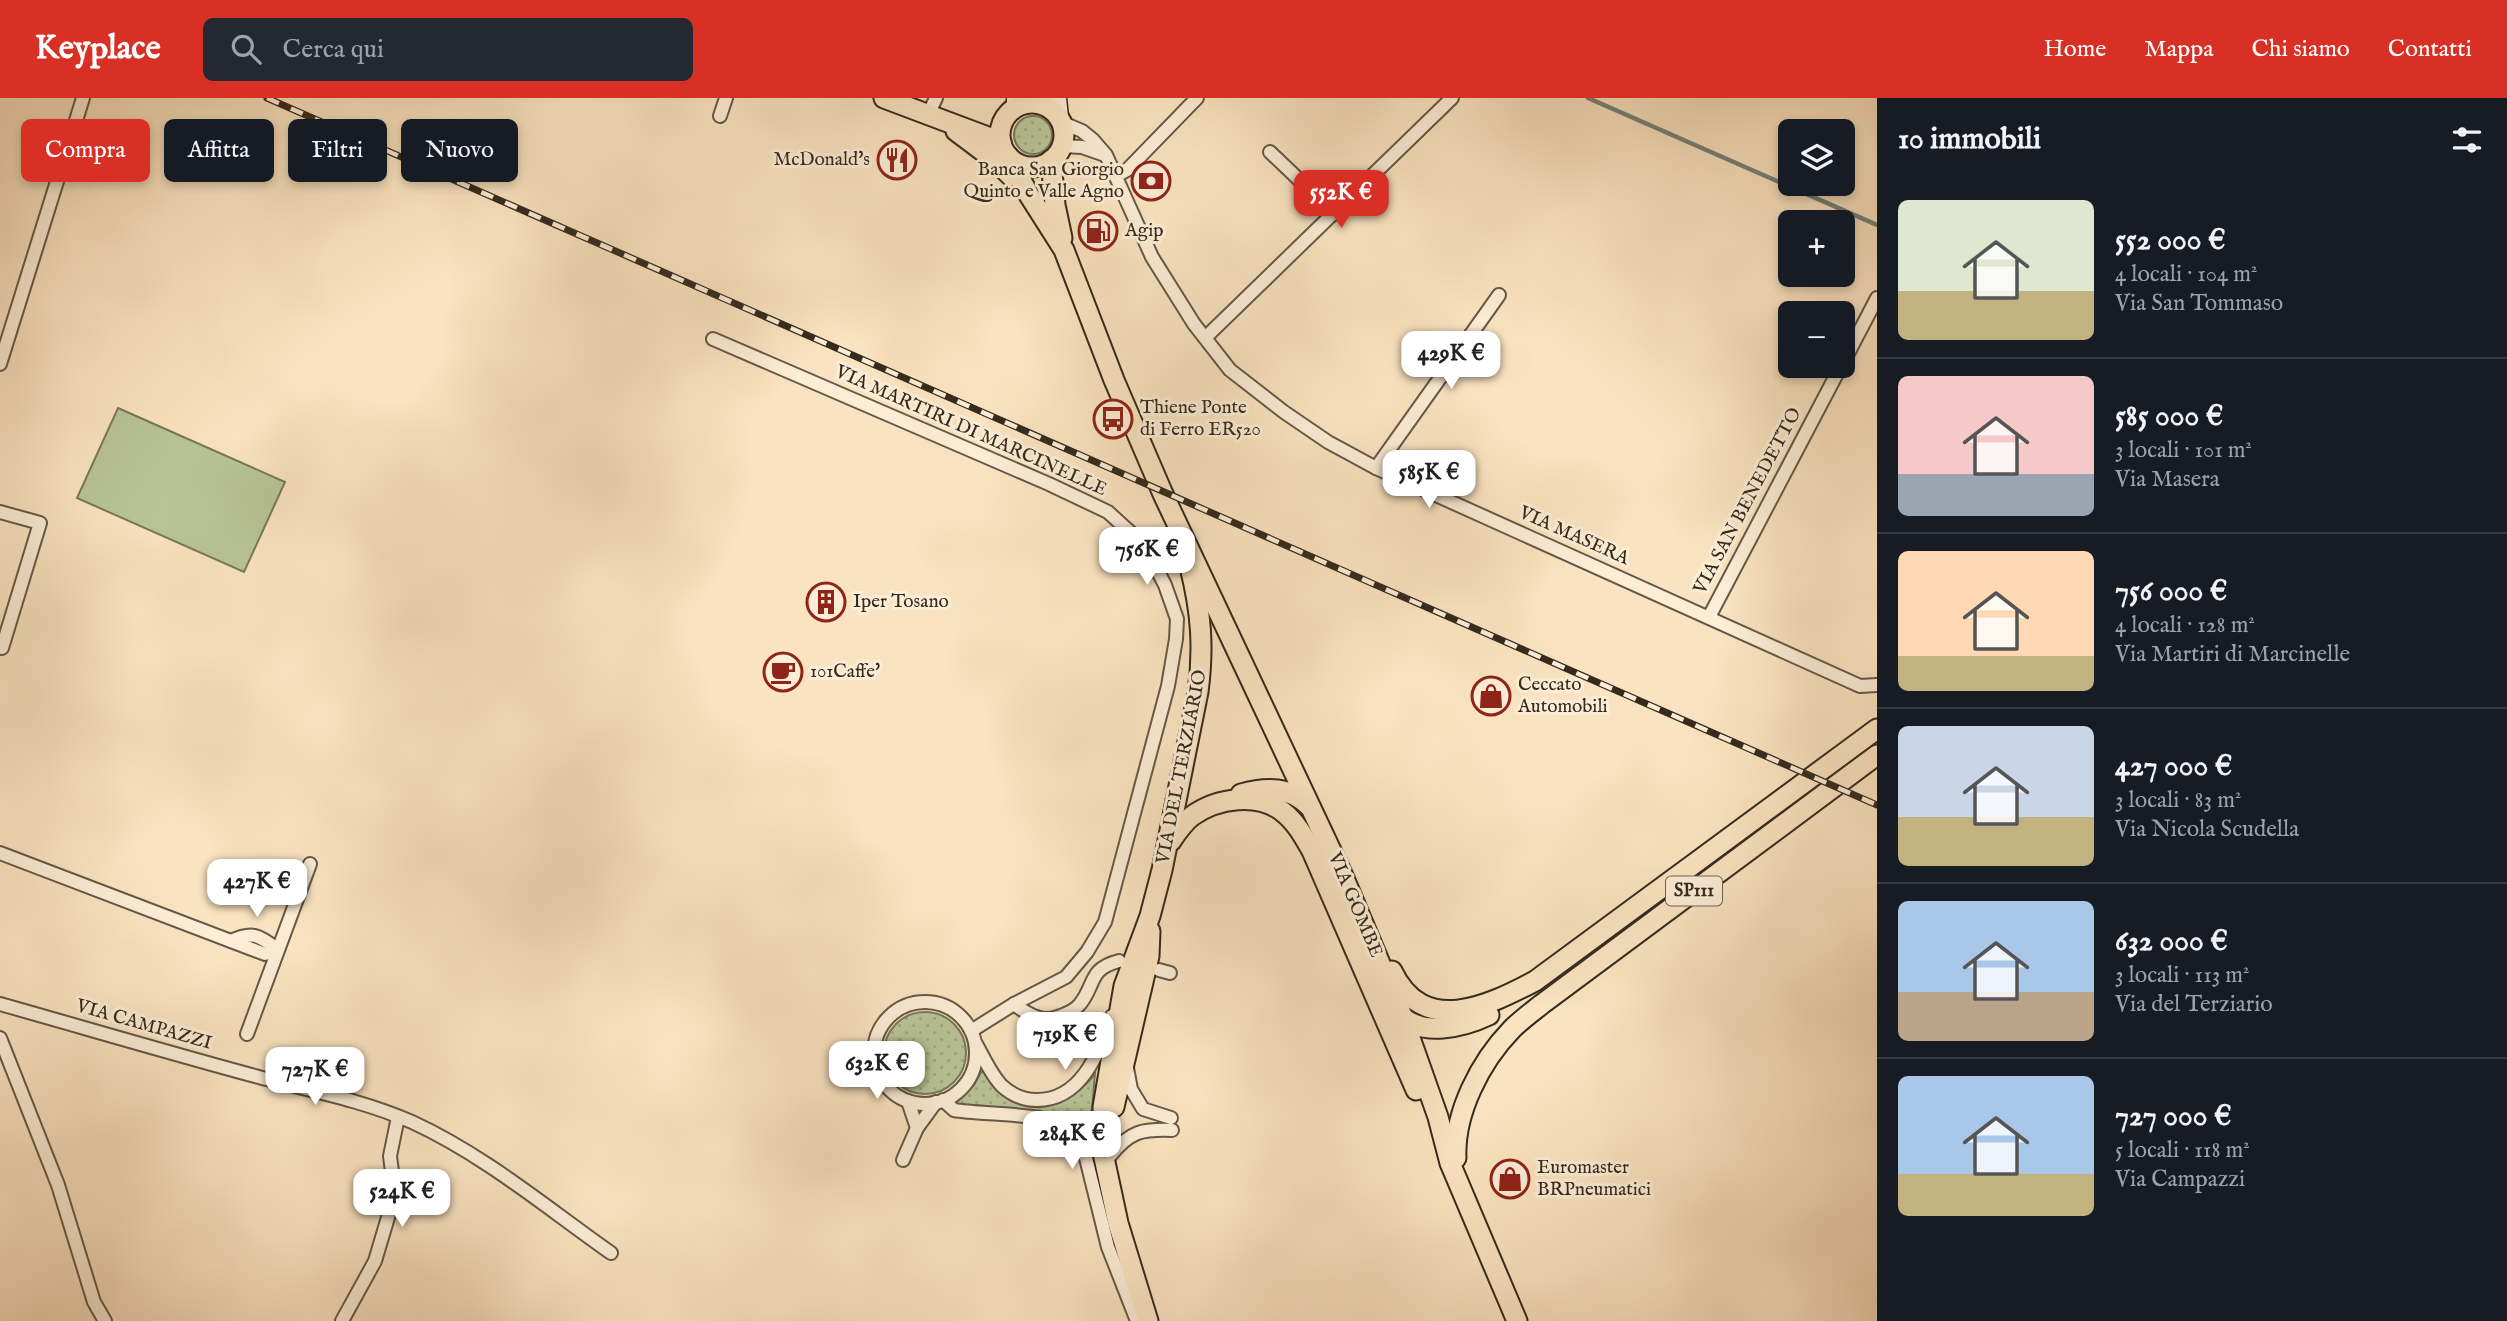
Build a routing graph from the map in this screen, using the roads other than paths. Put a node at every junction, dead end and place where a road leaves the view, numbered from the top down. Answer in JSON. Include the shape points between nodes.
{"nodes":[{"id":1,"x":83,"y":98,"type":"edge"},
{"id":2,"x":726,"y":98,"type":"edge"},
{"id":3,"x":884,"y":98,"type":"edge"},
{"id":4,"x":1197,"y":98,"type":"edge"},
{"id":5,"x":1452,"y":98,"type":"edge"},
{"id":6,"x":1013,"y":107,"type":"edge"},
{"id":7,"x":934,"y":110,"type":"edge"},
{"id":8,"x":1059,"y":113,"type":"edge"},
{"id":9,"x":720,"y":116,"type":"dead end"},
{"id":10,"x":1005,"y":149,"type":"junction"},
{"id":11,"x":1270,"y":152,"type":"dead end"},
{"id":12,"x":1056,"y":153,"type":"junction"},
{"id":13,"x":1105,"y":155,"type":"junction"},
{"id":14,"x":1116,"y":176,"type":"junction"},
{"id":15,"x":1029,"y":195,"type":"junction"},
{"id":16,"x":1335,"y":214,"type":"junction"},
{"id":17,"x":1064,"y":250,"type":"junction"},
{"id":18,"x":1499,"y":295,"type":"dead end"},
{"id":19,"x":1877,"y":298,"type":"edge"},
{"id":20,"x":0,"y":317,"type":"edge"},
{"id":21,"x":13,"y":322,"type":"junction"},
{"id":22,"x":1206,"y":337,"type":"junction"},
{"id":23,"x":713,"y":339,"type":"dead end"},
{"id":24,"x":1855,"y":340,"type":"edge"},
{"id":25,"x":0,"y":364,"type":"edge"},
{"id":26,"x":1835,"y":378,"type":"edge"},
{"id":27,"x":1376,"y":468,"type":"junction"},
{"id":28,"x":0,"y":512,"type":"edge"},
{"id":29,"x":1182,"y":535,"type":"junction"},
{"id":30,"x":1709,"y":617,"type":"junction"},
{"id":31,"x":2,"y":648,"type":"dead end"},
{"id":32,"x":1877,"y":685,"type":"edge"},
{"id":33,"x":1877,"y":729,"type":"edge"},
{"id":34,"x":1877,"y":755,"type":"edge"},
{"id":35,"x":1211,"y":805,"type":"junction"},
{"id":36,"x":1313,"y":811,"type":"junction"},
{"id":37,"x":1168,"y":845,"type":"junction"},
{"id":38,"x":0,"y":853,"type":"edge"},
{"id":39,"x":310,"y":864,"type":"dead end"},
{"id":40,"x":1343,"y":876,"type":"junction"},
{"id":41,"x":1150,"y":916,"type":"junction"},
{"id":42,"x":277,"y":949,"type":"junction"},
{"id":43,"x":1119,"y":961,"type":"dead end"},
{"id":44,"x":1363,"y":967,"type":"junction"},
{"id":45,"x":1535,"y":981,"type":"junction"},
{"id":46,"x":1124,"y":986,"type":"junction"},
{"id":47,"x":0,"y":1004,"type":"edge"},
{"id":48,"x":1014,"y":1004,"type":"junction"},
{"id":49,"x":1403,"y":1018,"type":"junction"},
{"id":50,"x":247,"y":1034,"type":"dead end"},
{"id":51,"x":972,"y":1037,"type":"junction"},
{"id":52,"x":0,"y":1038,"type":"edge"},
{"id":53,"x":1127,"y":1057,"type":"junction"},
{"id":54,"x":908,"y":1101,"type":"junction"},
{"id":55,"x":940,"y":1101,"type":"junction"},
{"id":56,"x":398,"y":1116,"type":"junction"},
{"id":57,"x":917,"y":1128,"type":"junction"},
{"id":58,"x":903,"y":1160,"type":"dead end"},
{"id":59,"x":1109,"y":1166,"type":"junction"},
{"id":60,"x":1454,"y":1172,"type":"junction"},
{"id":61,"x":611,"y":1253,"type":"dead end"},
{"id":62,"x":105,"y":1321,"type":"edge"},
{"id":63,"x":342,"y":1321,"type":"edge"},
{"id":64,"x":1137,"y":1321,"type":"edge"},
{"id":65,"x":1148,"y":1321,"type":"edge"},
{"id":66,"x":1517,"y":1321,"type":"edge"}],
"edges":[{"from":1,"to":21,"type":"street"},
{"from":2,"to":9,"type":"street"},
{"from":3,"to":7,"type":"main road"},
{"from":4,"to":14,"type":"street"},
{"from":5,"to":16,"type":"street"},
{"from":6,"to":7,"type":"main road","via":[[993,120]]},
{"from":6,"to":8,"type":"main road","via":[[1040,104]]},
{"from":6,"to":10,"type":"main road","via":[[1002,125]]},
{"from":7,"to":10,"type":"main road"},
{"from":7,"to":15,"type":"main road"},
{"from":8,"to":12,"type":"main road","via":[[1064,134]]},
{"from":8,"to":13,"type":"street","name":"VIA MASERA"},
{"from":10,"to":12,"type":"main road","via":[[1029,167],[1041,165]]},
{"from":10,"to":15,"type":"main road"},
{"from":11,"to":16,"type":"street"},
{"from":12,"to":13,"type":"street","via":[[1082,147]]},
{"from":12,"to":17,"type":"main road","via":[[1055,205]]},
{"from":13,"to":14,"type":"street","name":"VIA MASERA"},
{"from":14,"to":22,"type":"street","name":"VIA MASERA","via":[[1152,257]]},
{"from":15,"to":17,"type":"main road"},
{"from":16,"to":22,"type":"street"},
{"from":17,"to":29,"type":"main road","name":"VIA GOMBE","via":[[1125,407]]},
{"from":18,"to":27,"type":"street"},
{"from":19,"to":24,"type":"street","name":"VIA SAN BENEDETTO"},
{"from":20,"to":21,"type":"street"},
{"from":21,"to":25,"type":"street"},
{"from":22,"to":27,"type":"street","name":"VIA MASERA","via":[[1230,370],[1257,392],[1328,442]]},
{"from":23,"to":48,"type":"street","name":"VIA MARTIRI DI MARCINELLE","via":[[1108,512],[1152,559],[1165,585],[1177,619],[1177,639],[1105,922],[1066,977]]},
{"from":26,"to":30,"type":"street","name":"VIA SAN BENEDETTO"},
{"from":27,"to":30,"type":"street","name":"VIA MASERA"},
{"from":28,"to":31,"type":"street","via":[[40,523]]},
{"from":29,"to":36,"type":"main road","name":"VIA GOMBE"},
{"from":29,"to":37,"type":"main road","name":"VIA DEL TERZIARIO","via":[[1202,625],[1202,664]]},
{"from":30,"to":32,"type":"street","name":"VIA MASERA","via":[[1860,686]]},
{"from":33,"to":45,"type":"main road","number":"SP111"},
{"from":34,"to":60,"type":"main road","number":"SP111","via":[[1512,1029],[1493,1051],[1461,1115]]},
{"from":35,"to":36,"type":"main road","via":[[1230,796],[1274,788],[1297,797]]},
{"from":35,"to":37,"type":"main road","via":[[1182,825]]},
{"from":35,"to":44,"type":"main road","via":[[1262,801],[1289,817],[1312,851]]},
{"from":36,"to":40,"type":"main road","name":"VIA GOMBE"},
{"from":37,"to":41,"type":"main road","name":"VIA DEL TERZIARIO"},
{"from":38,"to":42,"type":"street","via":[[231,942],[245,934],[262,937]]},
{"from":39,"to":42,"type":"street"},
{"from":40,"to":45,"type":"main road","number":"SP111","via":[[1394,976],[1415,1000],[1444,1011],[1467,1010],[1493,1003]]},
{"from":40,"to":49,"type":"main road","name":"VIA GOMBE"},
{"from":41,"to":46,"type":"main road","name":"VIA DEL TERZIARIO"},
{"from":41,"to":53,"type":"main road","name":"VIA DEL TERZIARIO","via":[[1149,956]]},
{"from":42,"to":50,"type":"street"},
{"from":43,"to":48,"type":"street","via":[[1098,970],[1079,1006],[1068,1013],[1045,1019]]},
{"from":44,"to":49,"type":"main road"},
{"from":44,"to":60,"type":"main road"},
{"from":45,"to":49,"type":"main road","number":"SP111","via":[[1498,1011],[1454,1027],[1437,1028]]},
{"from":46,"to":51,"type":"street","name":"VIA DEL TERZIARIO","via":[[1092,1065],[1076,1085],[1053,1098],[1031,1100],[1012,1093],[994,1076]]},
{"from":46,"to":59,"type":"main road","name":"VIA DEL TERZIARIO","via":[[1103,1107],[1102,1135]]},
{"from":47,"to":56,"type":"street","name":"VIA CAMPAZZI"},
{"from":48,"to":51,"type":"street","name":"VIA MARTIRI DI MARCINELLE"},
{"from":49,"to":60,"type":"main road","name":"VIA GOMBE"},
{"from":51,"to":54,"type":"street","via":[[961,1017],[934,1003],[906,1006],[884,1022],[875,1044],[877,1072],[891,1092]]},
{"from":51,"to":55,"type":"street","via":[[973,1070],[956,1093]]},
{"from":52,"to":62,"type":"street","via":[[58,1185],[94,1302]]},
{"from":53,"to":59,"type":"main road","name":"VIA DEL TERZIARIO","via":[[1116,1097]]},
{"from":53,"to":59,"type":"street","via":[[1131,1089],[1143,1110],[1171,1124],[1126,1139]]},
{"from":54,"to":55,"type":"street"},
{"from":54,"to":57,"type":"street"},
{"from":55,"to":57,"type":"street"},
{"from":55,"to":64,"type":"street","via":[[954,1110],[1057,1123],[1073,1135],[1086,1158],[1108,1247]]},
{"from":56,"to":61,"type":"street","name":"VIA CAMPAZZI","via":[[485,1163]]},
{"from":56,"to":63,"type":"street","via":[[390,1156],[389,1214],[375,1261]]},
{"from":57,"to":58,"type":"street"},
{"from":59,"to":65,"type":"main road","name":"VIA DEL TERZIARIO","via":[[1118,1223]]},
{"from":60,"to":66,"type":"main road","name":"VIA GOMBE"}]}
